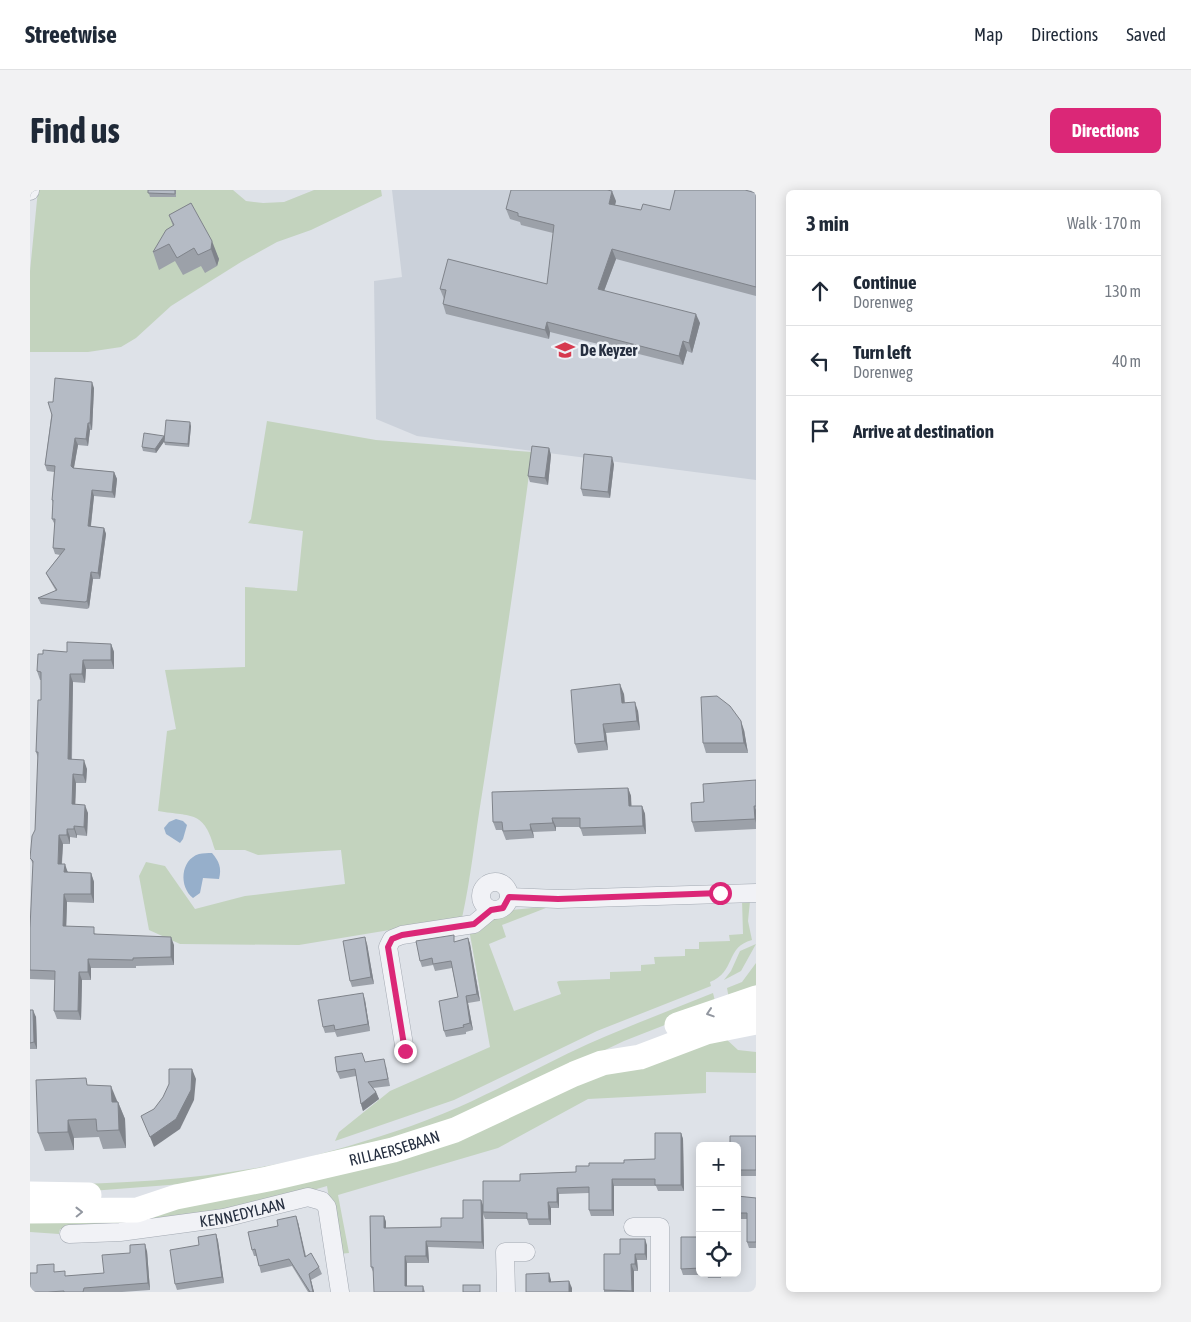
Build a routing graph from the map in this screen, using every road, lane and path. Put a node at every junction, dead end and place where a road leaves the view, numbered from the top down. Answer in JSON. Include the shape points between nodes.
{"nodes":[{"id":1,"x":756,"y":894,"type":"edge"},
{"id":2,"x":509,"y":897,"type":"junction"},
{"id":3,"x":491,"y":910,"type":"junction"},
{"id":4,"x":756,"y":998,"type":"edge"},
{"id":5,"x":756,"y":1022,"type":"edge"},
{"id":6,"x":405,"y":1051,"type":"dead end"},
{"id":7,"x":602,"y":1063,"type":"junction"},
{"id":8,"x":30,"y":1194,"type":"edge"},
{"id":9,"x":176,"y":1197,"type":"junction"},
{"id":10,"x":30,"y":1211,"type":"edge"},
{"id":11,"x":634,"y":1227,"type":"dead end"},
{"id":12,"x":69,"y":1234,"type":"dead end"},
{"id":13,"x":526,"y":1252,"type":"dead end"},
{"id":14,"x":340,"y":1292,"type":"edge"},
{"id":15,"x":506,"y":1292,"type":"edge"},
{"id":16,"x":660,"y":1292,"type":"edge"}],
"edges":[{"from":1,"to":2,"type":"street","via":[[558,899]]},
{"from":2,"to":3,"type":"street","via":[[503,908]]},
{"from":2,"to":3,"type":"street","via":[[504,886],[488,884],[480,894],[484,907]]},
{"from":3,"to":6,"type":"street","via":[[474,924],[392,939],[388,947]]},
{"from":4,"to":7,"type":"street","name":"RILLAERSEBAAN","one_way":true,"via":[[634,1042]]},
{"from":5,"to":7,"type":"street","name":"RILLAERSEBAAN","via":[[706,1032],[640,1057]]},
{"from":7,"to":9,"type":"street","name":"RILLAERSEBAAN","via":[[455,1130],[420,1142],[314,1169]]},
{"from":8,"to":9,"type":"street","name":"RILLAERSEBAAN","via":[[138,1193]]},
{"from":10,"to":9,"type":"street","name":"RILLAERSEBAAN","one_way":true,"via":[[138,1210]]},
{"from":11,"to":16,"type":"street","via":[[660,1227]]},
{"from":12,"to":14,"type":"street","name":"KENNEDYLAAN","via":[[120,1232],[224,1218],[308,1197],[322,1201],[326,1207]]},
{"from":13,"to":15,"type":"street","via":[[505,1252]]}]}
